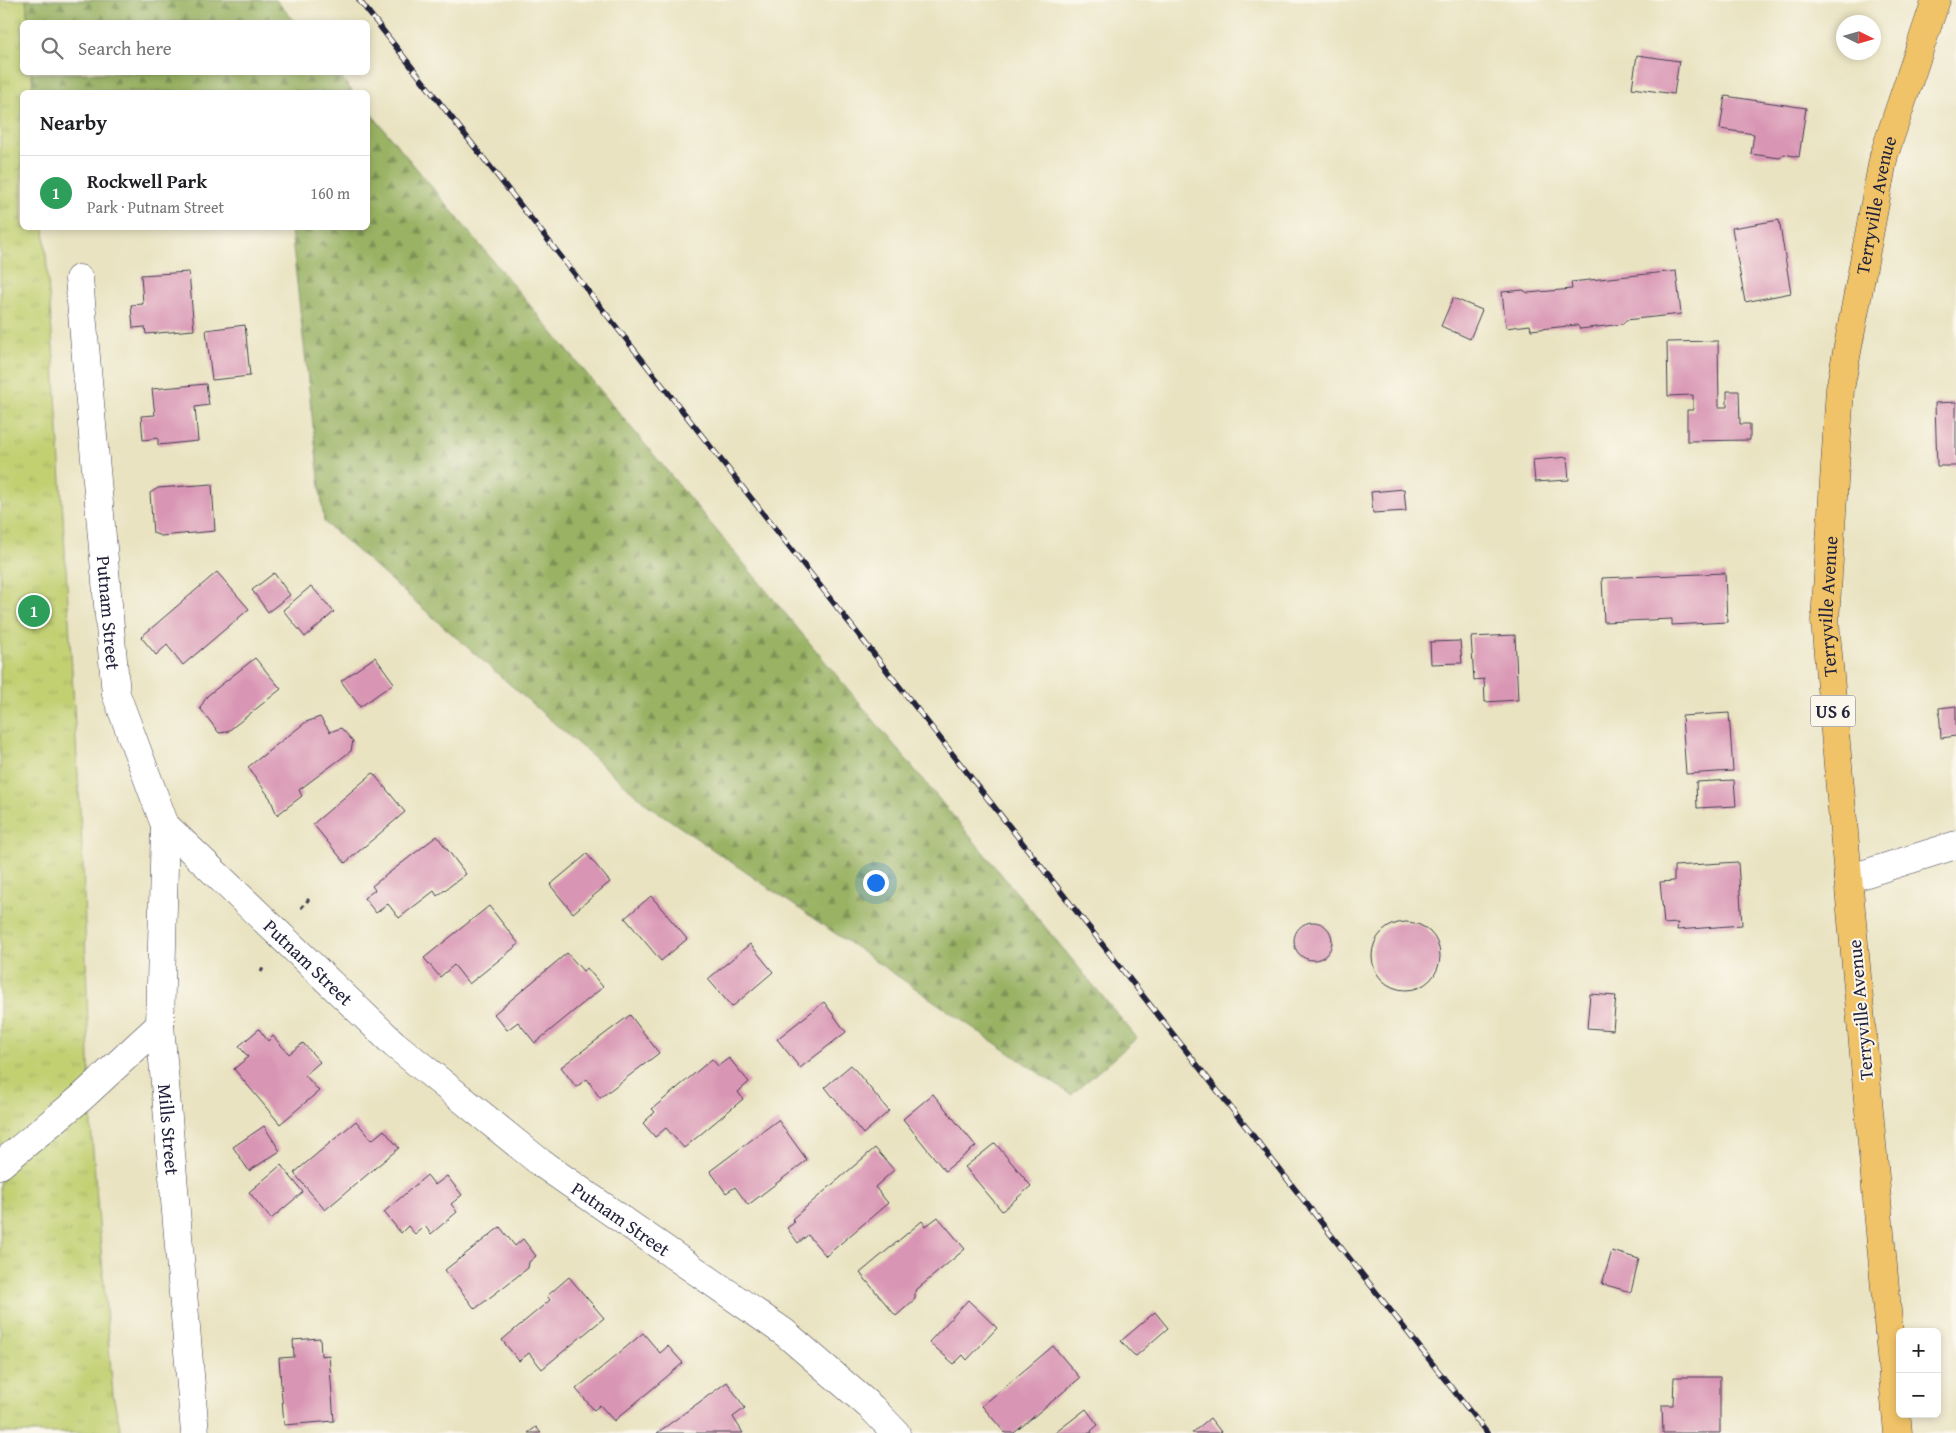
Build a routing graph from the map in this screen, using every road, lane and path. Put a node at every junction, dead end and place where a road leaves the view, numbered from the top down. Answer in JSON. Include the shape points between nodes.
{"nodes":[{"id":1,"x":1936,"y":0,"type":"edge"},
{"id":2,"x":79,"y":279,"type":"dead end"},
{"id":3,"x":166,"y":825,"type":"junction"},
{"id":4,"x":1956,"y":845,"type":"edge"},
{"id":5,"x":1848,"y":879,"type":"junction"},
{"id":6,"x":160,"y":1024,"type":"junction"},
{"id":7,"x":0,"y":1164,"type":"edge"},
{"id":8,"x":195,"y":1433,"type":"edge"},
{"id":9,"x":896,"y":1433,"type":"edge"},
{"id":10,"x":1898,"y":1433,"type":"edge"}],
"edges":[{"from":1,"to":5,"type":"highway","name":"Terryville Avenue","number":"US 6","via":[[1884,155],[1840,389],[1825,620]]},
{"from":2,"to":3,"type":"street","name":"Putnam Street","via":[[116,694]]},
{"from":3,"to":6,"type":"street","name":"Mills Street"},
{"from":3,"to":9,"type":"street","name":"Putnam Street","via":[[394,1044],[541,1164],[785,1332]]},
{"from":4,"to":5,"type":"street"},
{"from":5,"to":10,"type":"highway","name":"Terryville Avenue","number":"US 6"},
{"from":6,"to":7,"type":"street","via":[[80,1099]]},
{"from":6,"to":8,"type":"street","name":"Mills Street"}]}
